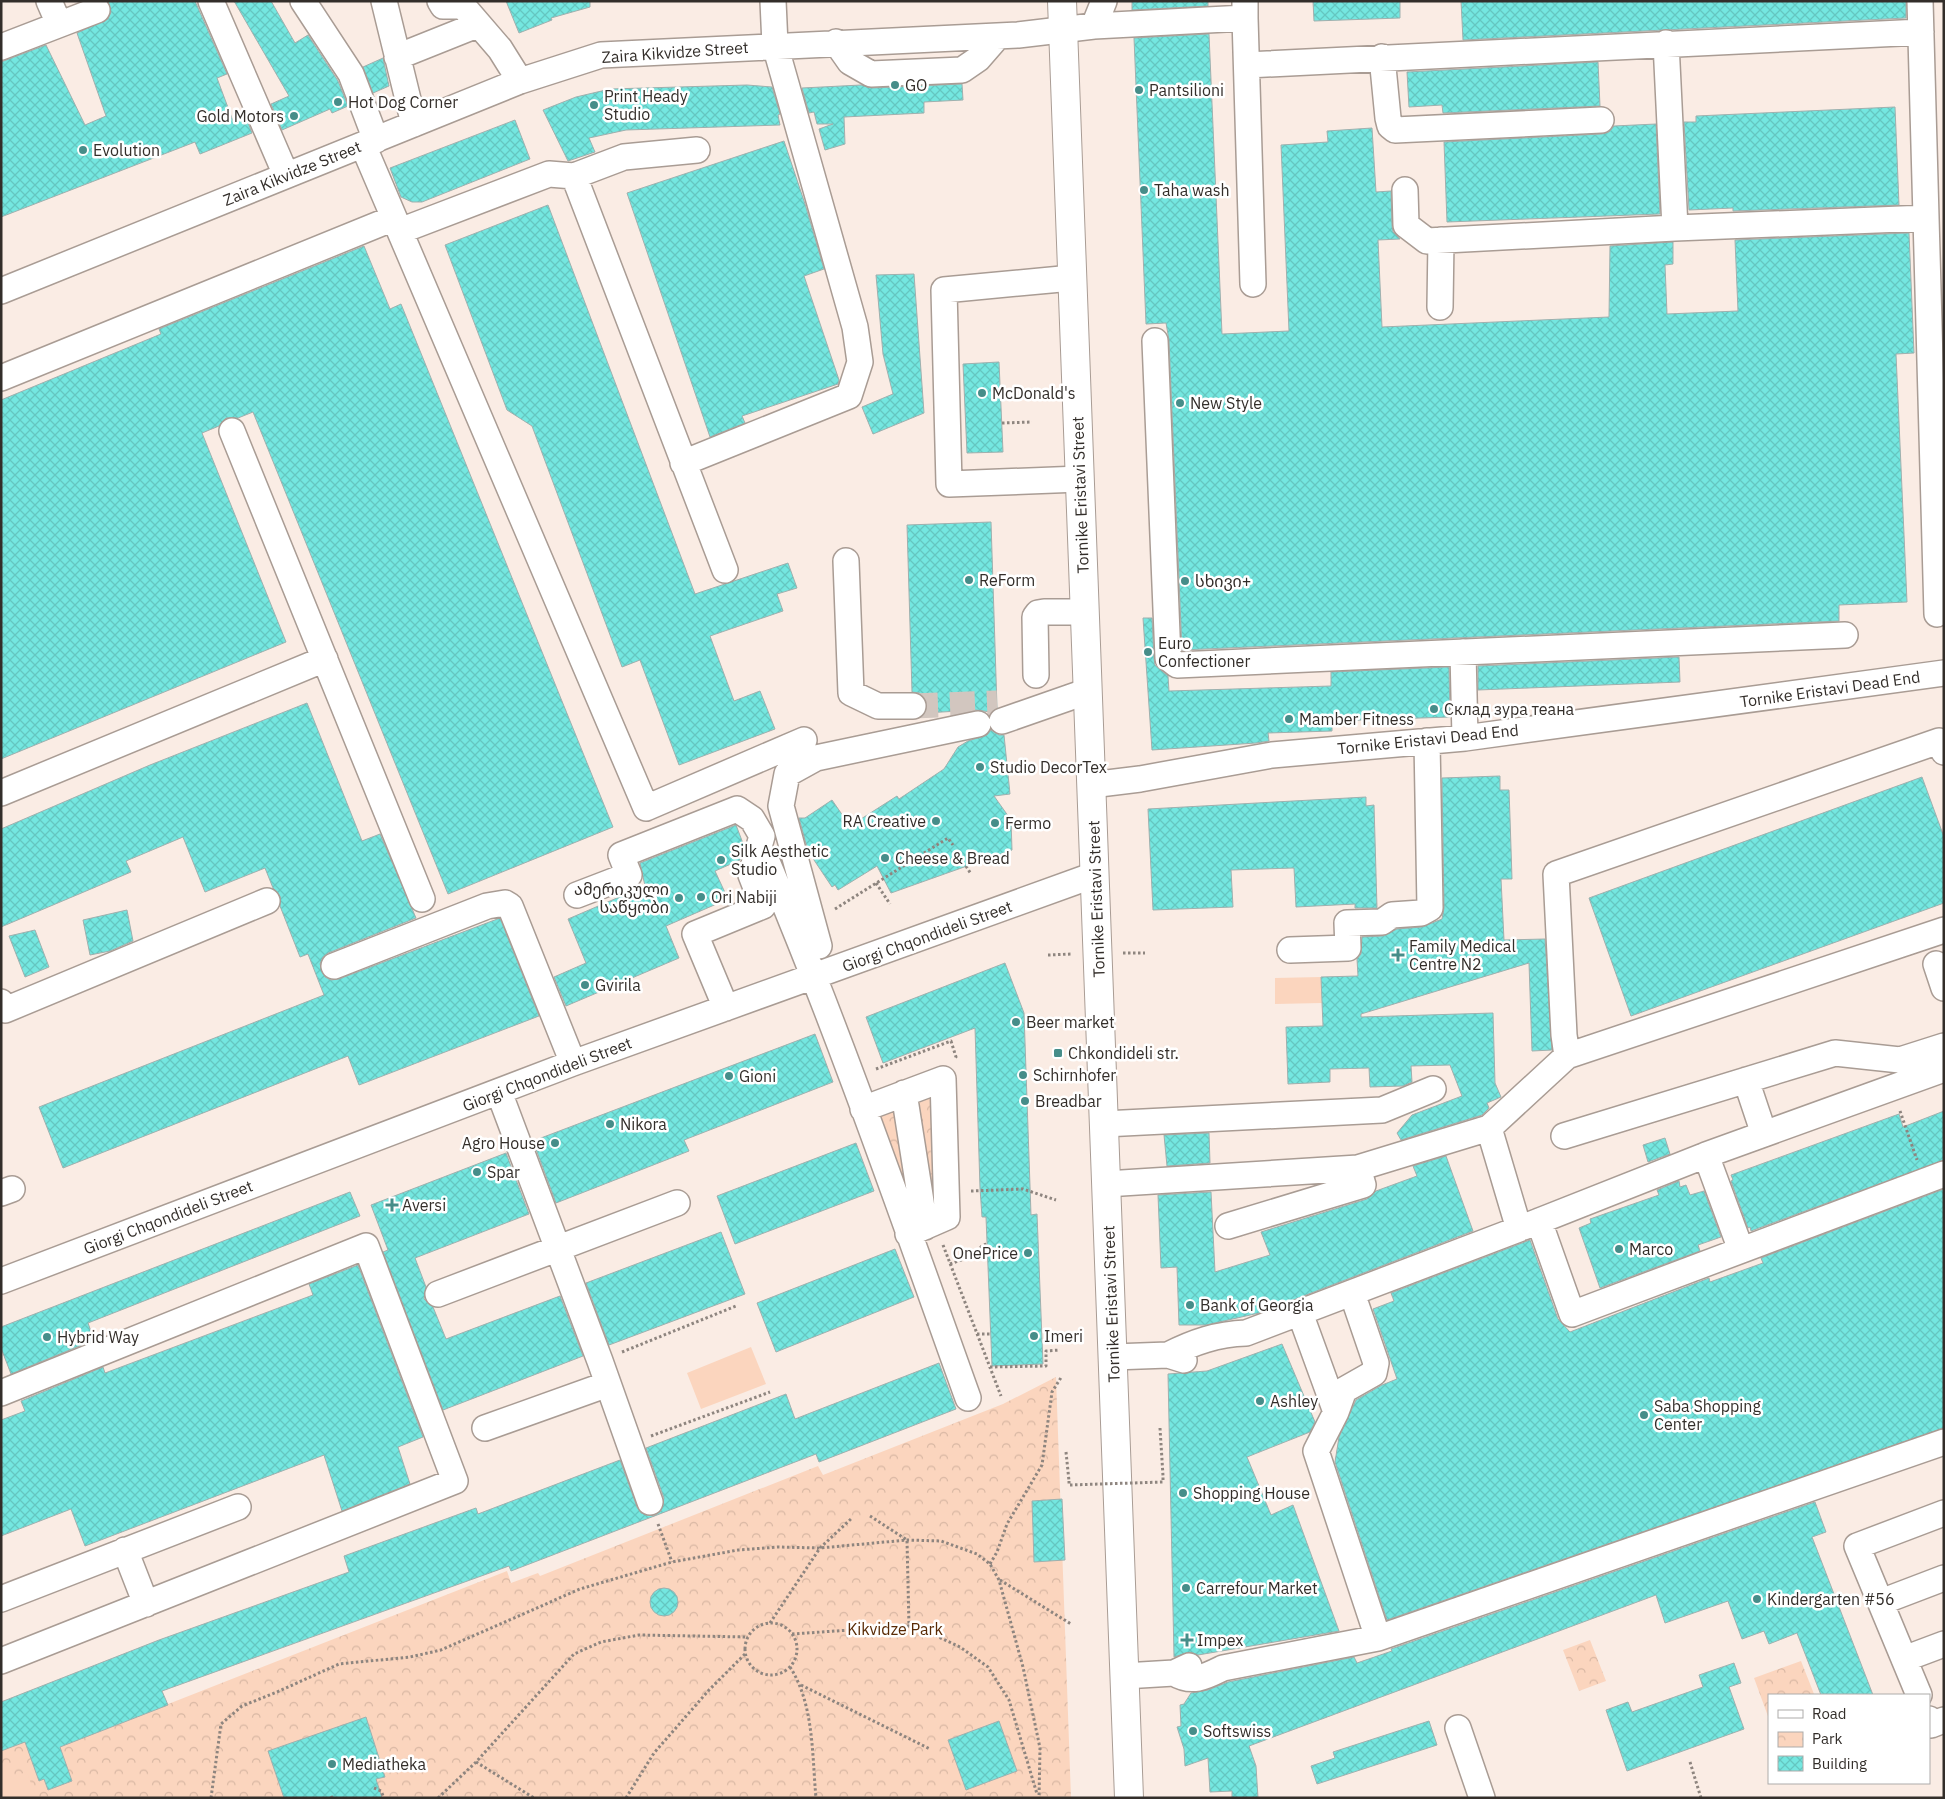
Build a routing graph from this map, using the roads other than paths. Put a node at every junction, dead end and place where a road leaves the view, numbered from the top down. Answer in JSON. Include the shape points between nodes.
{"nodes":[{"id":1,"x":48,"y":1,"type":"edge"},
{"id":2,"x":211,"y":1,"type":"edge"},
{"id":3,"x":303,"y":1,"type":"edge"},
{"id":4,"x":384,"y":1,"type":"edge"},
{"id":5,"x":440,"y":1,"type":"edge"},
{"id":6,"x":773,"y":1,"type":"edge"},
{"id":7,"x":1062,"y":1,"type":"edge"},
{"id":8,"x":1104,"y":1,"type":"edge"},
{"id":9,"x":1920,"y":1,"type":"edge"},
{"id":10,"x":97,"y":10,"type":"dead end"},
{"id":11,"x":1245,"y":10,"type":"edge"},
{"id":12,"x":59,"y":24,"type":"junction"},
{"id":13,"x":477,"y":25,"type":"junction"},
{"id":14,"x":1094,"y":26,"type":"junction"},
{"id":15,"x":1063,"y":28,"type":"junction"},
{"id":16,"x":1921,"y":32,"type":"junction"},
{"id":17,"x":998,"y":36,"type":"junction"},
{"id":18,"x":836,"y":42,"type":"junction"},
{"id":19,"x":1666,"y":43,"type":"junction"},
{"id":20,"x":775,"y":45,"type":"junction"},
{"id":21,"x":1,"y":47,"type":"edge"},
{"id":22,"x":397,"y":57,"type":"junction"},
{"id":23,"x":1382,"y":57,"type":"junction"},
{"id":24,"x":1247,"y":65,"type":"junction"},
{"id":25,"x":520,"y":81,"type":"junction"},
{"id":26,"x":1601,"y":120,"type":"dead end"},
{"id":27,"x":414,"y":124,"type":"junction"},
{"id":28,"x":370,"y":142,"type":"junction"},
{"id":29,"x":697,"y":150,"type":"dead end"},
{"id":30,"x":286,"y":175,"type":"junction"},
{"id":31,"x":574,"y":176,"type":"junction"},
{"id":32,"x":1405,"y":190,"type":"dead end"},
{"id":33,"x":1926,"y":218,"type":"junction"},
{"id":34,"x":397,"y":224,"type":"junction"},
{"id":35,"x":1675,"y":228,"type":"junction"},
{"id":36,"x":1441,"y":240,"type":"junction"},
{"id":37,"x":1936,"y":270,"type":"edge"},
{"id":38,"x":1072,"y":278,"type":"junction"},
{"id":39,"x":1253,"y":284,"type":"dead end"},
{"id":40,"x":2,"y":290,"type":"edge"},
{"id":41,"x":1440,"y":307,"type":"dead end"},
{"id":42,"x":1155,"y":340,"type":"dead end"},
{"id":43,"x":1937,"y":365,"type":"edge"},
{"id":44,"x":1,"y":378,"type":"edge"},
{"id":45,"x":232,"y":431,"type":"dead end"},
{"id":46,"x":683,"y":463,"type":"junction"},
{"id":47,"x":1080,"y":479,"type":"junction"},
{"id":48,"x":846,"y":561,"type":"dead end"},
{"id":49,"x":725,"y":570,"type":"dead end"},
{"id":50,"x":1085,"y":612,"type":"junction"},
{"id":51,"x":1936,"y":614,"type":"dead end"},
{"id":52,"x":1845,"y":636,"type":"dead end"},
{"id":53,"x":1463,"y":652,"type":"junction"},
{"id":54,"x":324,"y":659,"type":"junction"},
{"id":55,"x":1944,"y":674,"type":"edge"},
{"id":56,"x":1036,"y":675,"type":"dead end"},
{"id":57,"x":1088,"y":691,"type":"junction"},
{"id":58,"x":913,"y":706,"type":"tunnel mouth"},
{"id":59,"x":999,"y":712,"type":"tunnel mouth"},
{"id":60,"x":978,"y":724,"type":"dead end"},
{"id":61,"x":1465,"y":738,"type":"junction"},
{"id":62,"x":804,"y":740,"type":"dead end"},
{"id":63,"x":1427,"y":741,"type":"junction"},
{"id":64,"x":1944,"y":752,"type":"edge"},
{"id":65,"x":1091,"y":784,"type":"junction"},
{"id":66,"x":1,"y":793,"type":"edge"},
{"id":67,"x":765,"y":857,"type":"dead end"},
{"id":68,"x":1094,"y":875,"type":"junction"},
{"id":69,"x":577,"y":895,"type":"dead end"},
{"id":70,"x":422,"y":899,"type":"dead end"},
{"id":71,"x":267,"y":901,"type":"dead end"},
{"id":72,"x":1944,"y":930,"type":"edge"},
{"id":73,"x":1290,"y":950,"type":"dead end"},
{"id":74,"x":1936,"y":964,"type":"dead end"},
{"id":75,"x":334,"y":966,"type":"dead end"},
{"id":76,"x":821,"y":974,"type":"junction"},
{"id":77,"x":1944,"y":988,"type":"edge"},
{"id":78,"x":1,"y":1002,"type":"edge"},
{"id":79,"x":726,"y":1008,"type":"junction"},
{"id":80,"x":1944,"y":1046,"type":"edge"},
{"id":81,"x":1567,"y":1056,"type":"junction"},
{"id":82,"x":574,"y":1063,"type":"junction"},
{"id":83,"x":1944,"y":1068,"type":"edge"},
{"id":84,"x":1746,"y":1080,"type":"junction"},
{"id":85,"x":1433,"y":1089,"type":"dead end"},
{"id":86,"x":499,"y":1092,"type":"junction"},
{"id":87,"x":904,"y":1093,"type":"junction"},
{"id":88,"x":863,"y":1109,"type":"junction"},
{"id":89,"x":1104,"y":1124,"type":"junction"},
{"id":90,"x":1489,"y":1128,"type":"junction"},
{"id":91,"x":1764,"y":1134,"type":"junction"},
{"id":92,"x":1564,"y":1136,"type":"dead end"},
{"id":93,"x":945,"y":1144,"type":"junction"},
{"id":94,"x":913,"y":1149,"type":"junction"},
{"id":95,"x":880,"y":1155,"type":"junction"},
{"id":96,"x":1706,"y":1155,"type":"junction"},
{"id":97,"x":1358,"y":1168,"type":"junction"},
{"id":98,"x":1944,"y":1174,"type":"edge"},
{"id":99,"x":1106,"y":1184,"type":"junction"},
{"id":100,"x":677,"y":1203,"type":"dead end"},
{"id":101,"x":1529,"y":1225,"type":"junction"},
{"id":102,"x":1228,"y":1226,"type":"dead end"},
{"id":103,"x":917,"y":1230,"type":"junction"},
{"id":104,"x":559,"y":1248,"type":"junction"},
{"id":105,"x":1741,"y":1250,"type":"junction"},
{"id":106,"x":1,"y":1281,"type":"edge"},
{"id":107,"x":438,"y":1294,"type":"dead end"},
{"id":108,"x":1352,"y":1294,"type":"junction"},
{"id":109,"x":1300,"y":1313,"type":"junction"},
{"id":110,"x":1113,"y":1357,"type":"junction"},
{"id":111,"x":608,"y":1384,"type":"junction"},
{"id":112,"x":1,"y":1393,"type":"edge"},
{"id":113,"x":968,"y":1398,"type":"dead end"},
{"id":114,"x":1336,"y":1412,"type":"junction"},
{"id":115,"x":485,"y":1428,"type":"dead end"},
{"id":116,"x":1944,"y":1442,"type":"edge"},
{"id":117,"x":650,"y":1502,"type":"road end"},
{"id":118,"x":238,"y":1507,"type":"dead end"},
{"id":119,"x":1944,"y":1513,"type":"edge"},
{"id":120,"x":125,"y":1550,"type":"junction"},
{"id":121,"x":1944,"y":1578,"type":"edge"},
{"id":122,"x":1,"y":1599,"type":"edge"},
{"id":123,"x":1880,"y":1602,"type":"junction"},
{"id":124,"x":146,"y":1604,"type":"junction"},
{"id":125,"x":1378,"y":1638,"type":"junction"},
{"id":126,"x":1944,"y":1644,"type":"edge"},
{"id":127,"x":1904,"y":1659,"type":"junction"},
{"id":128,"x":1,"y":1661,"type":"edge"},
{"id":129,"x":1124,"y":1676,"type":"junction"},
{"id":130,"x":1919,"y":1694,"type":"edge"},
{"id":131,"x":1944,"y":1720,"type":"edge"},
{"id":132,"x":1930,"y":1722,"type":"edge"},
{"id":133,"x":1458,"y":1728,"type":"dead end"},
{"id":134,"x":1129,"y":1798,"type":"edge"},
{"id":135,"x":1482,"y":1798,"type":"edge"}],
"edges":[{"from":1,"to":12,"type":"street"},
{"from":2,"to":30,"type":"street"},
{"from":3,"to":28,"type":"street","via":[[351,74]]},
{"from":4,"to":22,"type":"street"},
{"from":5,"to":13,"type":"street","via":[[443,6],[463,6]]},
{"from":6,"to":20,"type":"street"},
{"from":7,"to":15,"type":"main road","name":"Tornike Eristavi Street"},
{"from":8,"to":14,"type":"street"},
{"from":9,"to":16,"type":"street"},
{"from":10,"to":12,"type":"street"},
{"from":11,"to":14,"type":"street","name":"Zaira Kikvidze Street"},
{"from":11,"to":24,"type":"street"},
{"from":12,"to":21,"type":"street"},
{"from":13,"to":22,"type":"street"},
{"from":13,"to":25,"type":"street","via":[[500,49]]},
{"from":14,"to":15,"type":"street","name":"Zaira Kikvidze Street"},
{"from":15,"to":17,"type":"street","name":"Zaira Kikvidze Street"},
{"from":15,"to":38,"type":"main road","name":"Tornike Eristavi Street"},
{"from":16,"to":19,"type":"street"},
{"from":16,"to":33,"type":"street"},
{"from":17,"to":18,"type":"street","name":"Zaira Kikvidze Street"},
{"from":17,"to":18,"type":"street","via":[[978,59],[962,70],[871,74],[850,62]]},
{"from":18,"to":20,"type":"street","name":"Zaira Kikvidze Street"},
{"from":19,"to":23,"type":"street"},
{"from":19,"to":35,"type":"street"},
{"from":20,"to":25,"type":"street","name":"Zaira Kikvidze Street","via":[[601,55]]},
{"from":20,"to":46,"type":"street","via":[[855,328],[860,362],[849,396]]},
{"from":22,"to":27,"type":"street"},
{"from":23,"to":24,"type":"street"},
{"from":23,"to":26,"type":"street","via":[[1388,118],[1395,130]]},
{"from":24,"to":39,"type":"street"},
{"from":25,"to":27,"type":"street","name":"Zaira Kikvidze Street"},
{"from":27,"to":28,"type":"street","name":"Zaira Kikvidze Street"},
{"from":28,"to":30,"type":"street","name":"Zaira Kikvidze Street"},
{"from":28,"to":34,"type":"street"},
{"from":29,"to":31,"type":"street","via":[[624,157]]},
{"from":30,"to":40,"type":"street","name":"Zaira Kikvidze Street"},
{"from":31,"to":34,"type":"street","via":[[549,174]]},
{"from":31,"to":46,"type":"street"},
{"from":32,"to":36,"type":"street","via":[[1406,226],[1427,241]]},
{"from":33,"to":35,"type":"street"},
{"from":33,"to":37,"type":"street"},
{"from":34,"to":44,"type":"street"},
{"from":34,"to":62,"type":"street","via":[[646,808]]},
{"from":35,"to":36,"type":"street"},
{"from":36,"to":41,"type":"street"},
{"from":37,"to":43,"type":"street"},
{"from":38,"to":47,"type":"main road","name":"Tornike Eristavi Street"},
{"from":38,"to":47,"type":"street","via":[[944,290],[950,484]]},
{"from":42,"to":53,"type":"street","via":[[1168,658],[1177,665]]},
{"from":43,"to":51,"type":"street"},
{"from":45,"to":54,"type":"street"},
{"from":46,"to":49,"type":"street"},
{"from":47,"to":50,"type":"main road","name":"Tornike Eristavi Street"},
{"from":48,"to":58,"type":"street","via":[[851,693],[878,706]]},
{"from":50,"to":56,"type":"street","via":[[1041,612],[1035,617]]},
{"from":50,"to":57,"type":"main road","name":"Tornike Eristavi Street"},
{"from":52,"to":53,"type":"street"},
{"from":53,"to":61,"type":"street"},
{"from":54,"to":66,"type":"street"},
{"from":54,"to":70,"type":"street"},
{"from":55,"to":61,"type":"street","name":"Tornike Eristavi Dead End"},
{"from":57,"to":59,"type":"street","via":[[1041,708]]},
{"from":57,"to":65,"type":"main road","name":"Tornike Eristavi Street"},
{"from":60,"to":76,"type":"street","via":[[816,758],[787,774],[780,806]]},
{"from":61,"to":63,"type":"street","name":"Tornike Eristavi Dead End"},
{"from":63,"to":65,"type":"street","name":"Tornike Eristavi Dead End","via":[[1272,755],[1140,780]]},
{"from":63,"to":73,"type":"street","via":[[1430,908],[1421,914],[1392,915],[1382,922],[1347,923],[1348,948]]},
{"from":64,"to":81,"type":"street","via":[[1939,741],[1556,874]]},
{"from":65,"to":68,"type":"main road","name":"Tornike Eristavi Street"},
{"from":67,"to":76,"type":"street"},
{"from":68,"to":76,"type":"street","name":"Giorgi Chqondideli Street"},
{"from":68,"to":89,"type":"main road","name":"Tornike Eristavi Street"},
{"from":69,"to":79,"type":"street","via":[[629,874],[621,855],[737,809],[752,819],[762,836],[751,875],[763,906],[695,934]]},
{"from":71,"to":78,"type":"street","via":[[4,1010]]},
{"from":72,"to":81,"type":"street"},
{"from":74,"to":77,"type":"street"},
{"from":75,"to":82,"type":"street","via":[[487,906],[505,903],[510,906]]},
{"from":76,"to":79,"type":"street","name":"Giorgi Chqondideli Street"},
{"from":76,"to":88,"type":"street"},
{"from":79,"to":82,"type":"street","name":"Giorgi Chqondideli Street"},
{"from":80,"to":84,"type":"street","via":[[1900,1060],[1835,1052]]},
{"from":81,"to":90,"type":"street"},
{"from":82,"to":86,"type":"street","name":"Giorgi Chqondideli Street"},
{"from":83,"to":91,"type":"street"},
{"from":84,"to":91,"type":"street"},
{"from":84,"to":92,"type":"street"},
{"from":85,"to":89,"type":"street","via":[[1382,1110]]},
{"from":86,"to":104,"type":"street"},
{"from":86,"to":106,"type":"street","name":"Giorgi Chqondideli Street"},
{"from":87,"to":88,"type":"street"},
{"from":87,"to":93,"type":"street","via":[[942,1078]]},
{"from":87,"to":94,"type":"street"},
{"from":88,"to":95,"type":"street"},
{"from":89,"to":99,"type":"main road","name":"Tornike Eristavi Street"},
{"from":90,"to":97,"type":"street"},
{"from":90,"to":101,"type":"street"},
{"from":91,"to":96,"type":"street"},
{"from":93,"to":94,"type":"street"},
{"from":93,"to":103,"type":"street","via":[[947,1217]]},
{"from":94,"to":95,"type":"street"},
{"from":94,"to":103,"type":"street"},
{"from":95,"to":103,"type":"street"},
{"from":96,"to":101,"type":"street"},
{"from":96,"to":105,"type":"street"},
{"from":97,"to":99,"type":"street"},
{"from":97,"to":102,"type":"street","via":[[1363,1185]]},
{"from":98,"to":105,"type":"street"},
{"from":99,"to":110,"type":"main road","name":"Tornike Eristavi Street"},
{"from":100,"to":104,"type":"street"},
{"from":101,"to":105,"type":"street","via":[[1572,1314]]},
{"from":101,"to":108,"type":"street"},
{"from":103,"to":113,"type":"street"},
{"from":104,"to":107,"type":"street"},
{"from":104,"to":111,"type":"street"},
{"from":108,"to":109,"type":"street"},
{"from":108,"to":114,"type":"street","via":[[1376,1363],[1374,1373],[1344,1390]]},
{"from":109,"to":110,"type":"street","via":[[1246,1333],[1222,1334],[1168,1355]]},
{"from":109,"to":114,"type":"street"},
{"from":110,"to":129,"type":"main road","name":"Tornike Eristavi Street"},
{"from":111,"to":115,"type":"street"},
{"from":111,"to":117,"type":"street"},
{"from":112,"to":124,"type":"street","via":[[366,1246],[455,1481]]},
{"from":114,"to":125,"type":"street","via":[[1316,1451]]},
{"from":116,"to":125,"type":"street"},
{"from":118,"to":120,"type":"street"},
{"from":119,"to":123,"type":"street","via":[[1857,1546]]},
{"from":120,"to":122,"type":"street"},
{"from":120,"to":124,"type":"street"},
{"from":121,"to":123,"type":"street"},
{"from":123,"to":127,"type":"street"},
{"from":124,"to":128,"type":"street"},
{"from":125,"to":129,"type":"street","via":[[1223,1668],[1203,1678],[1184,1679],[1174,1673]]},
{"from":126,"to":127,"type":"street"},
{"from":127,"to":130,"type":"street"},
{"from":129,"to":134,"type":"main road","name":"Tornike Eristavi Street"},
{"from":131,"to":132,"type":"street","via":[[1931,1725]]},
{"from":133,"to":135,"type":"street"}]}
